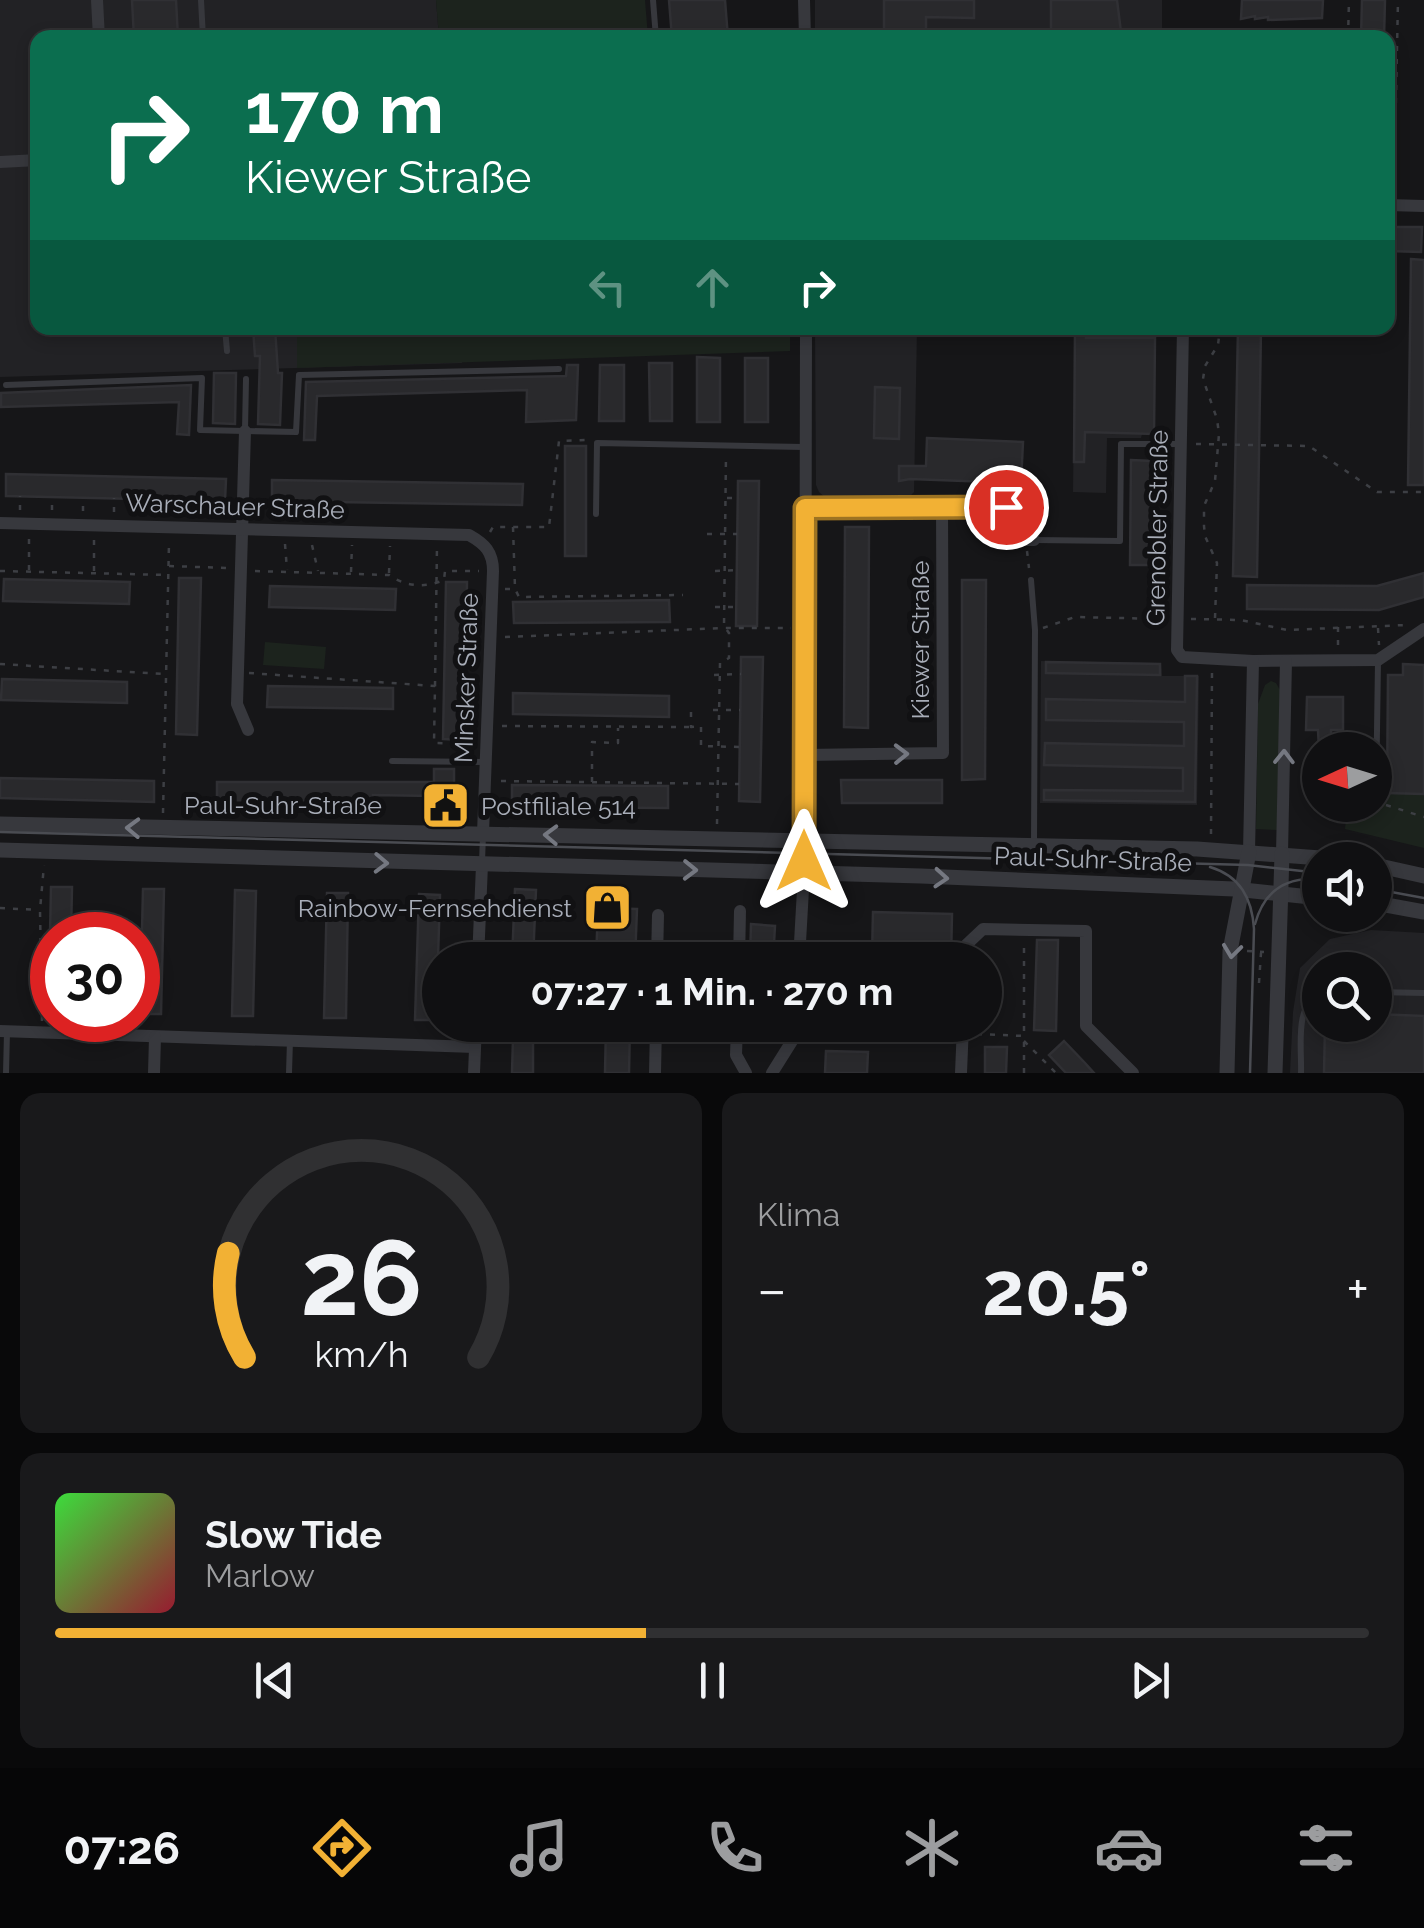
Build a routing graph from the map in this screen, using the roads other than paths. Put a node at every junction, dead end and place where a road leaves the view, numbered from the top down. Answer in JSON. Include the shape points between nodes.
{"nodes":[{"id":1,"x":97,"y":0,"type":"edge"},
{"id":2,"x":200,"y":0,"type":"edge"},
{"id":3,"x":653,"y":0,"type":"edge"},
{"id":4,"x":804,"y":0,"type":"edge"},
{"id":5,"x":99,"y":30,"type":"edge"},
{"id":6,"x":203,"y":30,"type":"edge"},
{"id":7,"x":655,"y":30,"type":"edge"},
{"id":8,"x":805,"y":30,"type":"edge"},
{"id":9,"x":30,"y":160,"type":"edge"},
{"id":10,"x":0,"y":162,"type":"edge"},
{"id":11,"x":1395,"y":205,"type":"edge"},
{"id":12,"x":1424,"y":206,"type":"edge"},
{"id":13,"x":226,"y":335,"type":"edge"},
{"id":14,"x":806,"y":335,"type":"edge"},
{"id":15,"x":1183,"y":335,"type":"edge"},
{"id":16,"x":227,"y":351,"type":"dead end"},
{"id":17,"x":559,"y":369,"type":"dead end"},
{"id":18,"x":246,"y":378,"type":"dead end"},
{"id":19,"x":6,"y":385,"type":"dead end"},
{"id":20,"x":246,"y":431,"type":"junction"},
{"id":21,"x":1180,"y":444,"type":"junction"},
{"id":22,"x":806,"y":447,"type":"junction"},
{"id":23,"x":805,"y":508,"type":"junction"},
{"id":24,"x":942,"y":508,"type":"junction"},
{"id":25,"x":596,"y":514,"type":"dead end"},
{"id":26,"x":0,"y":523,"type":"edge"},
{"id":27,"x":243,"y":529,"type":"junction"},
{"id":28,"x":1029,"y":540,"type":"joint"},
{"id":29,"x":484,"y":544,"type":"joint"},
{"id":30,"x":1031,"y":580,"type":"road end"},
{"id":31,"x":1418,"y":628,"type":"edge"},
{"id":32,"x":1378,"y":654,"type":"junction"},
{"id":33,"x":1253,"y":661,"type":"junction"},
{"id":34,"x":1286,"y":661,"type":"junction"},
{"id":35,"x":248,"y":730,"type":"dead end"},
{"id":36,"x":1377,"y":732,"type":"edge"},
{"id":37,"x":804,"y":755,"type":"junction"},
{"id":38,"x":392,"y":761,"type":"dead end"},
{"id":39,"x":486,"y":762,"type":"junction"},
{"id":40,"x":0,"y":824,"type":"edge"},
{"id":41,"x":483,"y":834,"type":"junction"},
{"id":42,"x":805,"y":842,"type":"junction"},
{"id":43,"x":1034,"y":845,"type":"junction"},
{"id":44,"x":0,"y":850,"type":"edge"},
{"id":45,"x":1249,"y":852,"type":"junction"},
{"id":46,"x":1282,"y":854,"type":"junction"},
{"id":47,"x":1302,"y":856,"type":"edge"},
{"id":48,"x":482,"y":865,"type":"junction"},
{"id":49,"x":1392,"y":869,"type":"edge"},
{"id":50,"x":804,"y":873,"type":"junction"},
{"id":51,"x":1424,"y":876,"type":"edge"},
{"id":52,"x":1243,"y":890,"type":"junction"},
{"id":53,"x":1281,"y":893,"type":"junction"},
{"id":54,"x":1302,"y":896,"type":"edge"},
{"id":55,"x":1392,"y":907,"type":"edge"},
{"id":56,"x":740,"y":911,"type":"dead end"},
{"id":57,"x":1424,"y":912,"type":"edge"},
{"id":58,"x":658,"y":916,"type":"dead end"},
{"id":59,"x":479,"y":942,"type":"edge"},
{"id":60,"x":657,"y":942,"type":"edge"},
{"id":61,"x":739,"y":942,"type":"edge"},
{"id":62,"x":800,"y":942,"type":"edge"},
{"id":63,"x":970,"y":942,"type":"edge"},
{"id":64,"x":1392,"y":993,"type":"edge"},
{"id":65,"x":1424,"y":994,"type":"edge"},
{"id":66,"x":4,"y":1031,"type":"edge"},
{"id":67,"x":30,"y":1032,"type":"edge"},
{"id":68,"x":160,"y":1038,"type":"edge"},
{"id":69,"x":290,"y":1040,"type":"junction"},
{"id":70,"x":155,"y":1042,"type":"edge"},
{"id":71,"x":475,"y":1042,"type":"edge"},
{"id":72,"x":655,"y":1042,"type":"edge"},
{"id":73,"x":736,"y":1042,"type":"edge"},
{"id":74,"x":788,"y":1042,"type":"edge"},
{"id":75,"x":962,"y":1042,"type":"edge"},
{"id":76,"x":1302,"y":1042,"type":"edge"},
{"id":77,"x":475,"y":1047,"type":"junction"},
{"id":78,"x":6,"y":1073,"type":"edge"},
{"id":79,"x":154,"y":1073,"type":"edge"},
{"id":80,"x":289,"y":1073,"type":"edge"},
{"id":81,"x":474,"y":1073,"type":"edge"},
{"id":82,"x":654,"y":1073,"type":"edge"},
{"id":83,"x":746,"y":1073,"type":"edge"},
{"id":84,"x":772,"y":1073,"type":"edge"},
{"id":85,"x":961,"y":1073,"type":"edge"},
{"id":86,"x":1132,"y":1073,"type":"edge"},
{"id":87,"x":1227,"y":1073,"type":"edge"},
{"id":88,"x":1275,"y":1073,"type":"edge"},
{"id":89,"x":1302,"y":1073,"type":"edge"}],
"edges":[{"from":1,"to":5,"type":"street"},
{"from":2,"to":6,"type":"lane"},
{"from":3,"to":7,"type":"lane"},
{"from":4,"to":8,"type":"street"},
{"from":9,"to":10,"type":"street"},
{"from":11,"to":12,"type":"street"},
{"from":13,"to":16,"type":"lane"},
{"from":14,"to":22,"type":"street"},
{"from":15,"to":21,"type":"street","name":"Grenobler Straße"},
{"from":17,"to":20,"type":"lane","via":[[299,376],[296,432]]},
{"from":18,"to":20,"type":"lane"},
{"from":19,"to":20,"type":"lane","via":[[202,378],[200,430]]},
{"from":20,"to":27,"type":"street"},
{"from":21,"to":28,"type":"lane","via":[[1122,444],[1120,541]]},
{"from":21,"to":33,"type":"street","name":"Grenobler Straße","via":[[1178,650],[1182,657]]},
{"from":22,"to":23,"type":"street"},
{"from":22,"to":25,"type":"lane","via":[[596,443]]},
{"from":23,"to":24,"type":"street"},
{"from":23,"to":37,"type":"street"},
{"from":24,"to":28,"type":"street","via":[[1006,507],[1015,540]]},
{"from":37,"to":24,"type":"street","name":"Kiewer Straße","one_way":true,"via":[[943,753]]},
{"from":26,"to":27,"type":"street","name":"Warschauer Straße","via":[[172,522]]},
{"from":27,"to":29,"type":"street","name":"Warschauer Straße","via":[[469,535]]},
{"from":27,"to":35,"type":"street","via":[[237,704]]},
{"from":29,"to":39,"type":"street","name":"Minsker Straße","via":[[493,558]]},
{"from":30,"to":43,"type":"lane"},
{"from":31,"to":32,"type":"street"},
{"from":32,"to":34,"type":"street"},
{"from":32,"to":36,"type":"lane"},
{"from":33,"to":34,"type":"street"},
{"from":33,"to":45,"type":"street"},
{"from":46,"to":34,"type":"street","one_way":true},
{"from":37,"to":42,"type":"street"},
{"from":38,"to":39,"type":"lane"},
{"from":39,"to":41,"type":"street","name":"Minsker Straße"},
{"from":41,"to":40,"type":"street","name":"Paul-Suhr-Straße","one_way":true},
{"from":42,"to":41,"type":"street","name":"Paul-Suhr-Straße","one_way":true},
{"from":41,"to":48,"type":"lane"},
{"from":42,"to":43,"type":"street","name":"Paul-Suhr-Straße"},
{"from":42,"to":50,"type":"street"},
{"from":43,"to":45,"type":"street","name":"Paul-Suhr-Straße"},
{"from":44,"to":48,"type":"street","name":"Paul-Suhr-Straße","one_way":true},
{"from":45,"to":46,"type":"street","name":"Paul-Suhr-Straße"},
{"from":45,"to":52,"type":"street"},
{"from":46,"to":47,"type":"street"},
{"from":46,"to":53,"type":"street"},
{"from":48,"to":50,"type":"street","name":"Paul-Suhr-Straße","one_way":true},
{"from":48,"to":59,"type":"street"},
{"from":49,"to":51,"type":"street"},
{"from":50,"to":52,"type":"street","name":"Paul-Suhr-Straße","one_way":true},
{"from":50,"to":62,"type":"street"},
{"from":52,"to":53,"type":"street","name":"Paul-Suhr-Straße"},
{"from":52,"to":87,"type":"street","via":[[1230,951]]},
{"from":53,"to":54,"type":"street","name":"Paul-Suhr-Straße"},
{"from":53,"to":88,"type":"street"},
{"from":55,"to":57,"type":"street"},
{"from":56,"to":61,"type":"street"},
{"from":58,"to":60,"type":"street"},
{"from":63,"to":86,"type":"street","via":[[984,929],[1086,932],[1086,1026]]},
{"from":64,"to":65,"type":"lane"},
{"from":66,"to":67,"type":"street"},
{"from":66,"to":78,"type":"lane"},
{"from":68,"to":69,"type":"street"},
{"from":69,"to":77,"type":"street"},
{"from":69,"to":80,"type":"lane"},
{"from":70,"to":79,"type":"street"},
{"from":71,"to":77,"type":"street"},
{"from":72,"to":82,"type":"street"},
{"from":73,"to":83,"type":"street"},
{"from":74,"to":84,"type":"street"},
{"from":75,"to":85,"type":"street"},
{"from":76,"to":89,"type":"lane"},
{"from":77,"to":81,"type":"street"}]}
